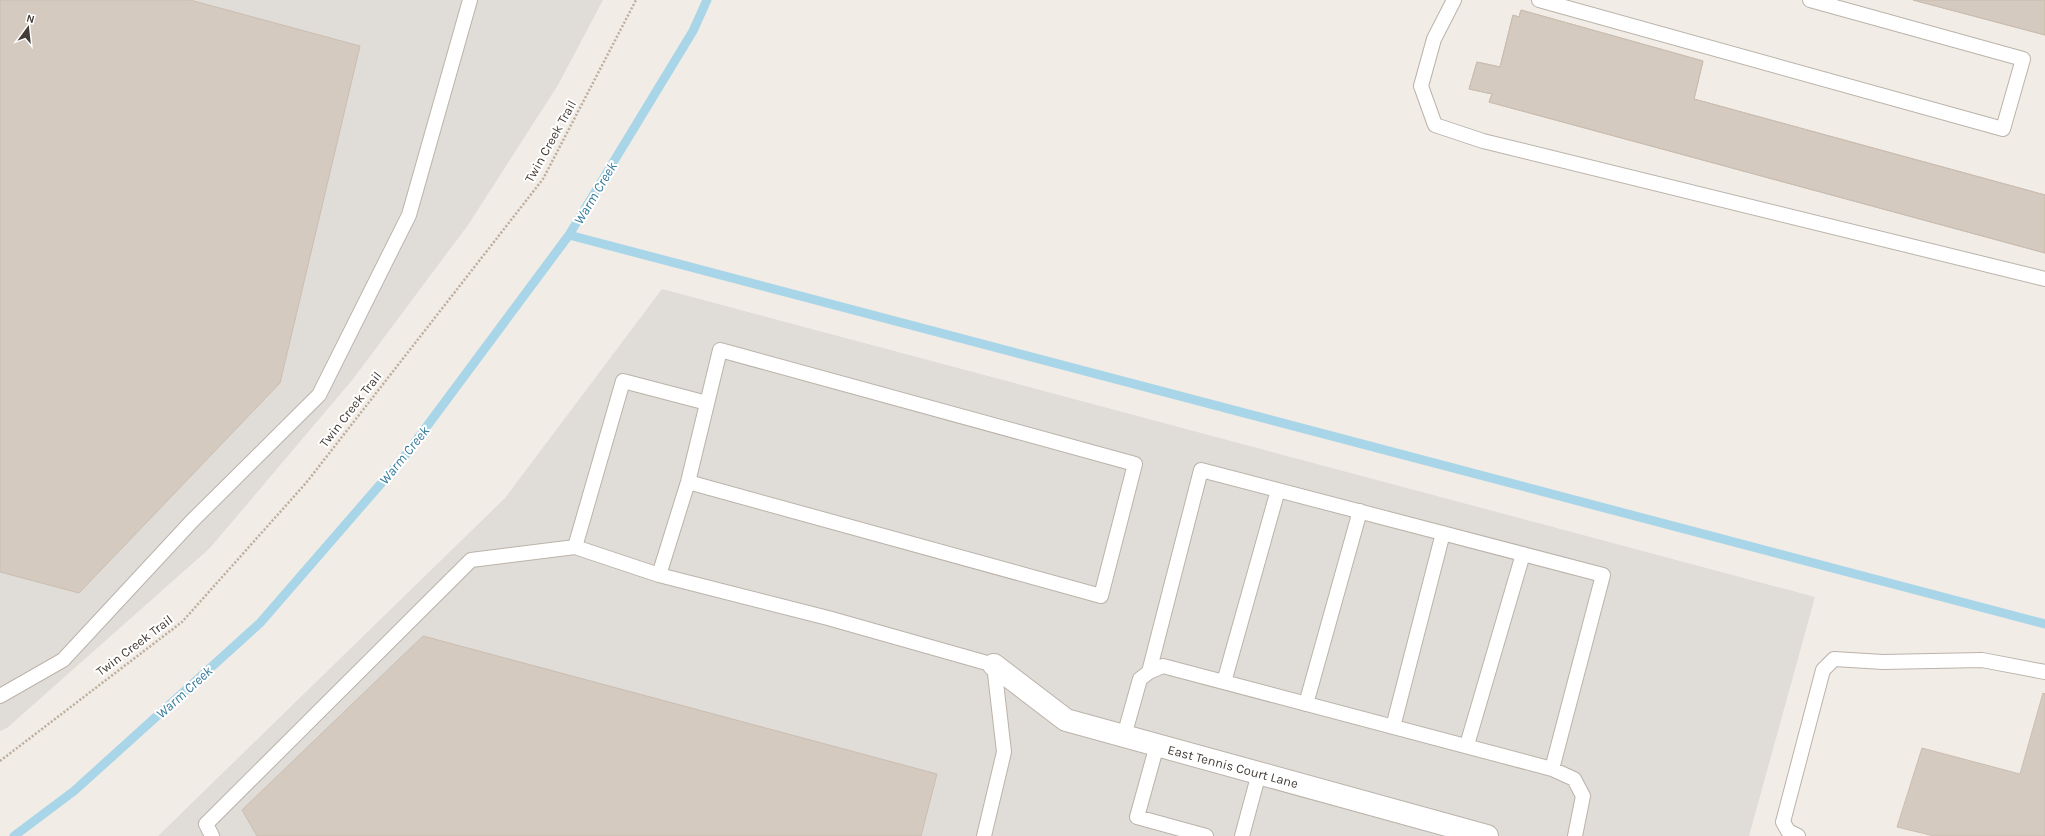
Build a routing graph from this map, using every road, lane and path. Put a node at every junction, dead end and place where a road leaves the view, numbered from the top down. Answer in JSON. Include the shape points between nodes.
{"nodes":[{"id":1,"x":470,"y":0,"type":"edge"},
{"id":2,"x":636,"y":0,"type":"edge"},
{"id":3,"x":1454,"y":0,"type":"edge"},
{"id":4,"x":1539,"y":0,"type":"edge"},
{"id":5,"x":1810,"y":0,"type":"edge"},
{"id":6,"x":2045,"y":279,"type":"edge"},
{"id":7,"x":707,"y":403,"type":"junction"},
{"id":8,"x":688,"y":482,"type":"junction"},
{"id":9,"x":1278,"y":490,"type":"junction"},
{"id":10,"x":1360,"y":511,"type":"junction"},
{"id":11,"x":1443,"y":534,"type":"junction"},
{"id":12,"x":575,"y":548,"type":"junction"},
{"id":13,"x":1523,"y":554,"type":"junction"},
{"id":14,"x":659,"y":575,"type":"junction"},
{"id":15,"x":994,"y":666,"type":"junction"},
{"id":16,"x":1149,"y":672,"type":"junction"},
{"id":17,"x":2045,"y":672,"type":"edge"},
{"id":18,"x":1224,"y":682,"type":"junction"},
{"id":19,"x":0,"y":696,"type":"edge"},
{"id":20,"x":1306,"y":704,"type":"junction"},
{"id":21,"x":1394,"y":727,"type":"junction"},
{"id":22,"x":1124,"y":736,"type":"junction"},
{"id":23,"x":1158,"y":745,"type":"junction"},
{"id":24,"x":1467,"y":746,"type":"junction"},
{"id":25,"x":0,"y":761,"type":"edge"},
{"id":26,"x":1552,"y":769,"type":"junction"},
{"id":27,"x":1259,"y":773,"type":"junction"},
{"id":28,"x":1172,"y":832,"type":"edge"},
{"id":29,"x":212,"y":836,"type":"edge"},
{"id":30,"x":984,"y":836,"type":"edge"},
{"id":31,"x":1206,"y":836,"type":"edge"},
{"id":32,"x":1242,"y":836,"type":"edge"},
{"id":33,"x":1487,"y":836,"type":"edge"},
{"id":34,"x":1574,"y":836,"type":"edge"},
{"id":35,"x":1798,"y":836,"type":"edge"}],
"edges":[{"from":1,"to":19,"type":"lane","via":[[409,215],[319,395],[192,521],[62,660]]},
{"from":2,"to":25,"type":"path","name":"Twin Creek Trail","via":[[543,179],[306,483],[182,622]]},
{"from":3,"to":6,"type":"lane","via":[[1434,39],[1421,86],[1435,125],[1483,141]]},
{"from":4,"to":5,"type":"lane","via":[[2003,129],[2023,59]]},
{"from":7,"to":8,"type":"lane"},
{"from":7,"to":8,"type":"lane","via":[[720,350],[1135,464],[1101,596]]},
{"from":7,"to":12,"type":"lane","via":[[623,381]]},
{"from":8,"to":14,"type":"lane"},
{"from":9,"to":10,"type":"lane"},
{"from":9,"to":16,"type":"lane","via":[[1201,470]]},
{"from":9,"to":18,"type":"lane"},
{"from":10,"to":11,"type":"lane"},
{"from":10,"to":20,"type":"lane"},
{"from":11,"to":13,"type":"lane"},
{"from":11,"to":21,"type":"lane"},
{"from":12,"to":14,"type":"lane"},
{"from":12,"to":29,"type":"lane","via":[[471,560],[206,824]]},
{"from":13,"to":24,"type":"lane"},
{"from":13,"to":26,"type":"lane","via":[[1603,575]]},
{"from":14,"to":15,"type":"lane","via":[[828,618]]},
{"from":15,"to":22,"type":"street","name":"East Tennis Court Lane","via":[[1066,720]]},
{"from":15,"to":30,"type":"lane","via":[[1004,752]]},
{"from":16,"to":18,"type":"lane","via":[[1163,666]]},
{"from":16,"to":22,"type":"lane","via":[[1140,679]]},
{"from":17,"to":35,"type":"lane","via":[[1982,660],[1883,662],[1834,659],[1823,670],[1783,822],[1788,831]]},
{"from":18,"to":20,"type":"lane"},
{"from":20,"to":21,"type":"lane"},
{"from":21,"to":24,"type":"lane"},
{"from":22,"to":23,"type":"street","name":"East Tennis Court Lane"},
{"from":23,"to":27,"type":"street","name":"East Tennis Court Lane"},
{"from":23,"to":28,"type":"lane","via":[[1137,817]]},
{"from":24,"to":26,"type":"lane"},
{"from":26,"to":34,"type":"lane","via":[[1574,779],[1583,796]]},
{"from":27,"to":32,"type":"lane"},
{"from":27,"to":33,"type":"street","name":"East Tennis Court Lane"},
{"from":28,"to":31,"type":"lane"}]}
